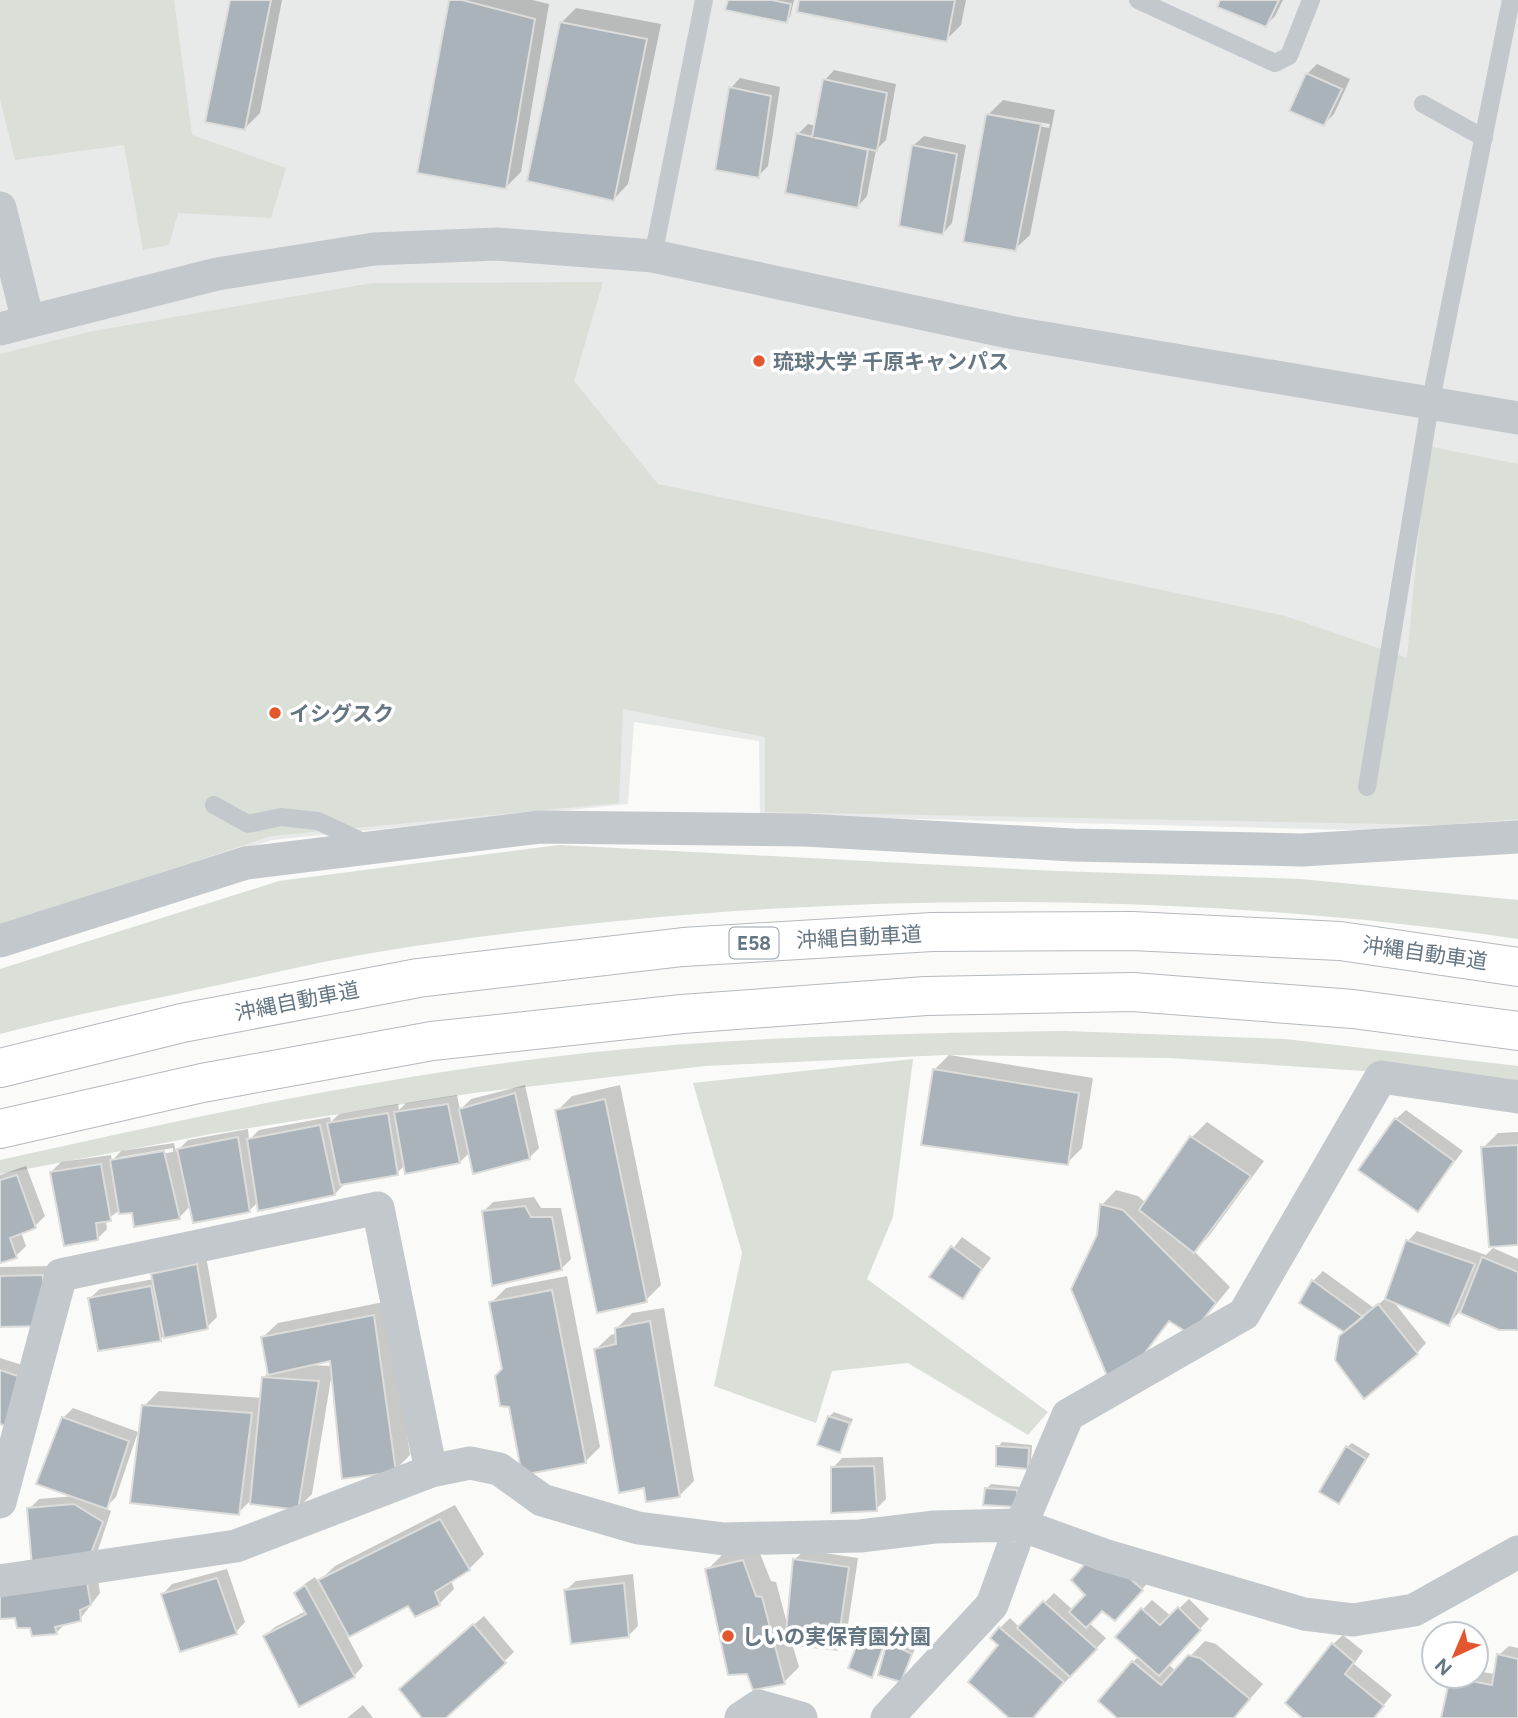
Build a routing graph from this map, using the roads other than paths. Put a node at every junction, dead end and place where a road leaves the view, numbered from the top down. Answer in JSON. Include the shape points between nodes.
{"nodes":[{"id":1,"x":704,"y":0,"type":"edge"},
{"id":2,"x":1138,"y":0,"type":"edge"},
{"id":3,"x":1311,"y":0,"type":"edge"},
{"id":4,"x":1511,"y":0,"type":"edge"},
{"id":5,"x":1423,"y":104,"type":"dead end"},
{"id":6,"x":1484,"y":138,"type":"junction"},
{"id":7,"x":0,"y":208,"type":"edge"},
{"id":8,"x":653,"y":256,"type":"junction"},
{"id":9,"x":14,"y":325,"type":"edge"},
{"id":10,"x":1430,"y":405,"type":"junction"},
{"id":11,"x":1518,"y":418,"type":"edge"},
{"id":12,"x":1367,"y":787,"type":"dead end"},
{"id":13,"x":214,"y":806,"type":"dead end"},
{"id":14,"x":1518,"y":837,"type":"edge"},
{"id":15,"x":373,"y":847,"type":"junction"},
{"id":16,"x":0,"y":941,"type":"edge"},
{"id":17,"x":1518,"y":967,"type":"edge"},
{"id":18,"x":1518,"y":1031,"type":"edge"},
{"id":19,"x":0,"y":1068,"type":"edge"},
{"id":20,"x":1518,"y":1097,"type":"edge"},
{"id":21,"x":0,"y":1129,"type":"edge"},
{"id":22,"x":431,"y":1471,"type":"junction"},
{"id":23,"x":0,"y":1502,"type":"edge"},
{"id":24,"x":1021,"y":1525,"type":"junction"},
{"id":25,"x":1518,"y":1552,"type":"edge"},
{"id":26,"x":0,"y":1581,"type":"edge"},
{"id":27,"x":741,"y":1718,"type":"edge"},
{"id":28,"x":801,"y":1718,"type":"edge"},
{"id":29,"x":887,"y":1718,"type":"edge"}],
"edges":[{"from":1,"to":8,"type":"lane"},
{"from":2,"to":3,"type":"lane","via":[[1275,63],[1289,56]]},
{"from":4,"to":6,"type":"lane"},
{"from":5,"to":6,"type":"lane"},
{"from":6,"to":10,"type":"lane"},
{"from":7,"to":9,"type":"street"},
{"from":8,"to":9,"type":"street","via":[[497,244],[374,249],[217,274]]},
{"from":8,"to":10,"type":"street","via":[[1009,332]]},
{"from":10,"to":11,"type":"street"},
{"from":10,"to":12,"type":"lane"},
{"from":13,"to":15,"type":"lane","via":[[248,824],[281,817],[318,821]]},
{"from":14,"to":15,"type":"street","via":[[1302,850],[1073,845],[805,830],[563,826]]},
{"from":15,"to":16,"type":"street","via":[[246,863]]},
{"from":17,"to":19,"type":"highway","name":"沖縄自動車道","number":"E58","via":[[1340,941],[1132,931],[932,932],[683,947],[418,978],[182,1023]]},
{"from":18,"to":21,"type":"highway","via":[[1353,1009],[1133,992],[926,996],[682,1014],[432,1041],[202,1083]]},
{"from":20,"to":24,"type":"street","via":[[1381,1077],[1244,1314],[1068,1415]]},
{"from":22,"to":23,"type":"street","via":[[378,1208],[61,1275]]},
{"from":22,"to":24,"type":"street","via":[[470,1463],[499,1469],[542,1500],[638,1528],[724,1539]]},
{"from":22,"to":26,"type":"street","via":[[236,1546]]},
{"from":24,"to":25,"type":"street","via":[[1104,1555],[1304,1614],[1353,1620],[1414,1610]]},
{"from":24,"to":29,"type":"street","via":[[992,1605]]},
{"from":27,"to":28,"type":"street","via":[[759,1706]]}]}
